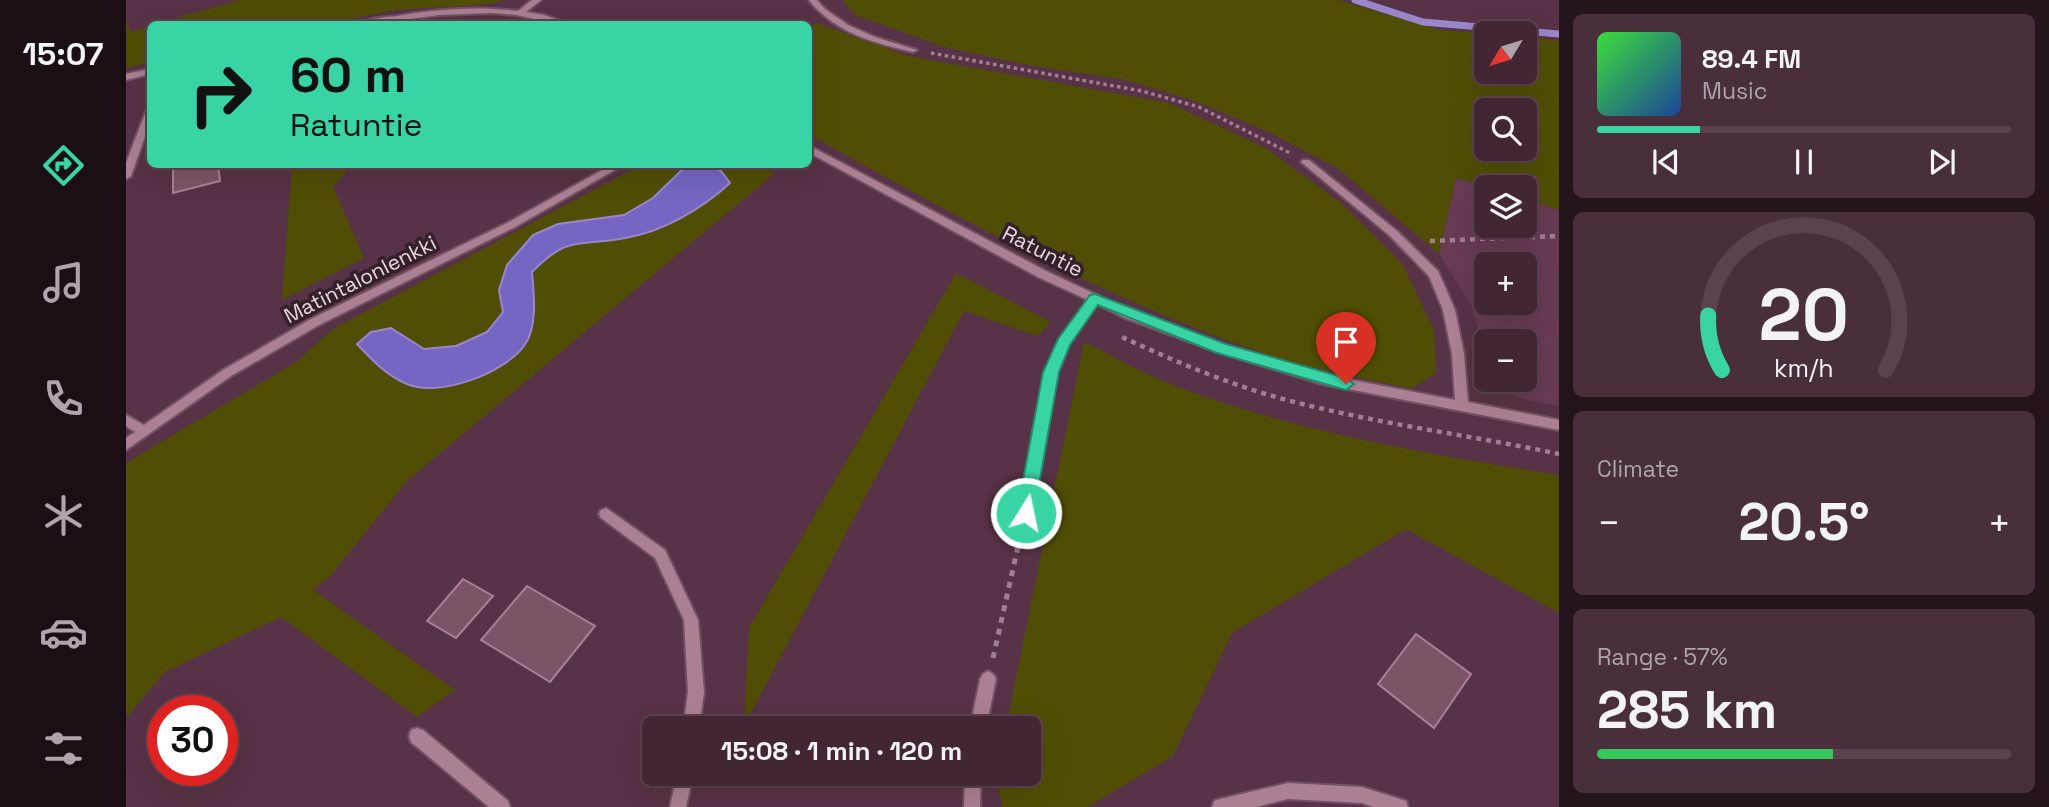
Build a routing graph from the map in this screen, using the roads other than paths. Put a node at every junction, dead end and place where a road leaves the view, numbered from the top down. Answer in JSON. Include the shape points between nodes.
{"nodes":[{"id":1,"x":537,"y":0,"type":"edge"},
{"id":2,"x":813,"y":0,"type":"edge"},
{"id":3,"x":520,"y":13,"type":"junction"},
{"id":4,"x":383,"y":21,"type":"edge"},
{"id":5,"x":553,"y":21,"type":"edge"},
{"id":6,"x":913,"y":50,"type":"road end"},
{"id":7,"x":147,"y":73,"type":"edge"},
{"id":8,"x":126,"y":77,"type":"edge"},
{"id":9,"x":147,"y":119,"type":"edge"},
{"id":10,"x":812,"y":150,"type":"edge"},
{"id":11,"x":1306,"y":162,"type":"road end"},
{"id":12,"x":614,"y":168,"type":"edge"},
{"id":13,"x":126,"y":176,"type":"edge"},
{"id":14,"x":1095,"y":299,"type":"junction"},
{"id":15,"x":1462,"y":407,"type":"junction"},
{"id":16,"x":126,"y":420,"type":"edge"},
{"id":17,"x":1559,"y":425,"type":"edge"},
{"id":18,"x":144,"y":432,"type":"junction"},
{"id":19,"x":126,"y":445,"type":"edge"},
{"id":20,"x":1026,"y":513,"type":"road end"},
{"id":21,"x":606,"y":514,"type":"dead end"},
{"id":22,"x":988,"y":679,"type":"road end"},
{"id":23,"x":693,"y":716,"type":"edge"},
{"id":24,"x":980,"y":716,"type":"edge"},
{"id":25,"x":417,"y":736,"type":"dead end"},
{"id":26,"x":682,"y":786,"type":"edge"},
{"id":27,"x":973,"y":786,"type":"edge"},
{"id":28,"x":502,"y":807,"type":"edge"},
{"id":29,"x":678,"y":807,"type":"edge"},
{"id":30,"x":972,"y":807,"type":"edge"},
{"id":31,"x":1220,"y":807,"type":"edge"},
{"id":32,"x":1400,"y":807,"type":"edge"}],
"edges":[{"from":1,"to":3,"type":"street"},
{"from":2,"to":6,"type":"street","via":[[819,9],[871,39]]},
{"from":3,"to":4,"type":"street","via":[[433,13]]},
{"from":3,"to":5,"type":"street"},
{"from":7,"to":8,"type":"street"},
{"from":9,"to":13,"type":"street"},
{"from":10,"to":14,"type":"street","name":"Ratuntie"},
{"from":11,"to":15,"type":"street","via":[[1434,274],[1449,310]]},
{"from":12,"to":18,"type":"street","name":"Matintalonlenkki","via":[[511,225],[315,322],[227,373]]},
{"from":14,"to":15,"type":"street","name":"Ratuntie","via":[[1222,349],[1322,379]]},
{"from":14,"to":20,"type":"street","via":[[1063,343],[1051,372]]},
{"from":15,"to":17,"type":"street","name":"Ratuntie"},
{"from":16,"to":18,"type":"street"},
{"from":18,"to":19,"type":"street","name":"Matintalonlenkki"},
{"from":21,"to":23,"type":"street","via":[[660,554],[691,620],[696,692]]},
{"from":22,"to":24,"type":"street"},
{"from":25,"to":28,"type":"street"},
{"from":26,"to":29,"type":"street"},
{"from":27,"to":30,"type":"street"},
{"from":31,"to":32,"type":"street","via":[[1288,791],[1362,795]]}]}
